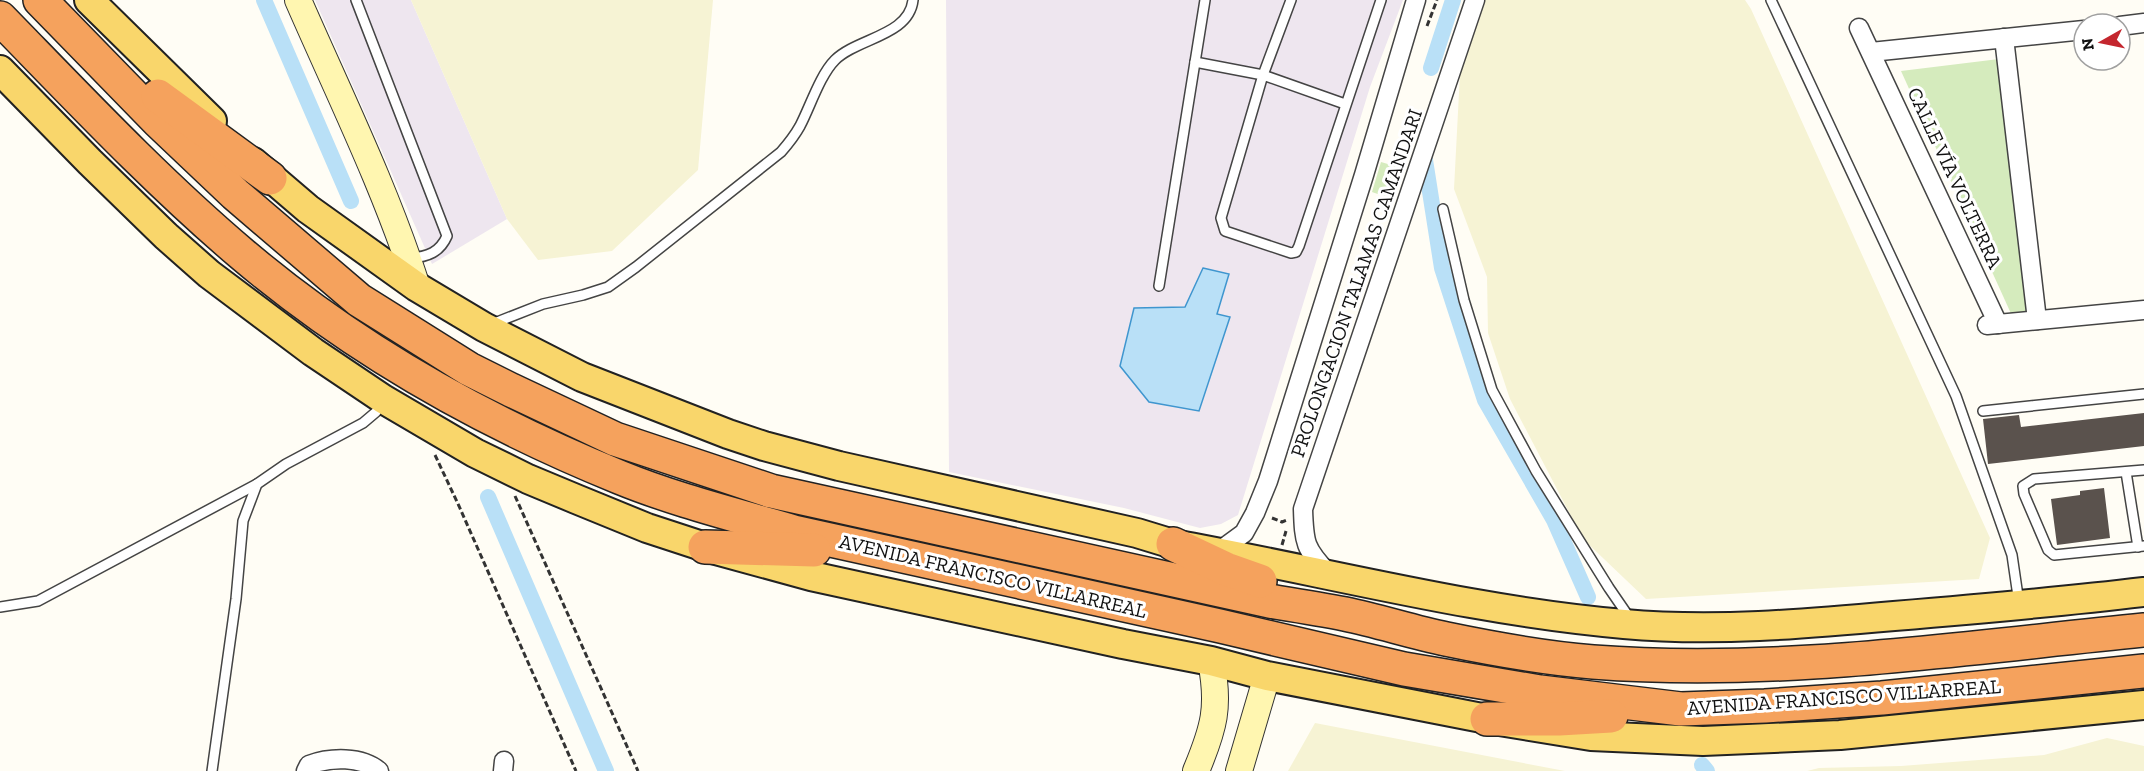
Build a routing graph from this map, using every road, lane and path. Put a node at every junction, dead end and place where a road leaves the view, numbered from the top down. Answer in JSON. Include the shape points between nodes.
{"nodes":[{"id":1,"x":40,"y":0,"type":"edge"},
{"id":2,"x":89,"y":0,"type":"edge"},
{"id":3,"x":298,"y":0,"type":"edge"},
{"id":4,"x":356,"y":0,"type":"edge"},
{"id":5,"x":913,"y":0,"type":"edge"},
{"id":6,"x":1205,"y":0,"type":"edge"},
{"id":7,"x":1291,"y":0,"type":"edge"},
{"id":8,"x":1381,"y":0,"type":"edge"},
{"id":9,"x":1416,"y":0,"type":"edge"},
{"id":10,"x":1474,"y":0,"type":"edge"},
{"id":11,"x":1771,"y":0,"type":"edge"},
{"id":12,"x":0,"y":18,"type":"edge"},
{"id":13,"x":1859,"y":28,"type":"dead end"},
{"id":14,"x":2072,"y":31,"type":"edge"},
{"id":15,"x":2004,"y":38,"type":"junction"},
{"id":16,"x":87,"y":49,"type":"junction"},
{"id":17,"x":1871,"y":52,"type":"junction"},
{"id":18,"x":1195,"y":62,"type":"junction"},
{"id":19,"x":0,"y":69,"type":"edge"},
{"id":20,"x":1263,"y":75,"type":"junction"},
{"id":21,"x":1345,"y":104,"type":"junction"},
{"id":22,"x":270,"y":178,"type":"junction"},
{"id":23,"x":1443,"y":209,"type":"dead end"},
{"id":24,"x":408,"y":258,"type":"junction"},
{"id":25,"x":1159,"y":286,"type":"dead end"},
{"id":26,"x":417,"y":287,"type":"junction"},
{"id":27,"x":2144,"y":310,"type":"edge"},
{"id":28,"x":2037,"y":320,"type":"junction"},
{"id":29,"x":484,"y":327,"type":"junction"},
{"id":30,"x":2144,"y":394,"type":"edge"},
{"id":31,"x":383,"y":399,"type":"junction"},
{"id":32,"x":1983,"y":411,"type":"dead end"},
{"id":33,"x":429,"y":427,"type":"junction"},
{"id":34,"x":503,"y":467,"type":"junction"},
{"id":35,"x":2144,"y":470,"type":"edge"},
{"id":36,"x":2126,"y":472,"type":"junction"},
{"id":37,"x":257,"y":484,"type":"junction"},
{"id":38,"x":2139,"y":515,"type":"edge"},
{"id":39,"x":1173,"y":544,"type":"junction"},
{"id":40,"x":2141,"y":546,"type":"edge"},
{"id":41,"x":705,"y":547,"type":"junction"},
{"id":42,"x":1218,"y":552,"type":"junction"},
{"id":43,"x":906,"y":555,"type":"junction"},
{"id":44,"x":1330,"y":575,"type":"junction"},
{"id":45,"x":2144,"y":592,"type":"edge"},
{"id":46,"x":2019,"y":606,"type":"junction"},
{"id":47,"x":0,"y":607,"type":"edge"},
{"id":48,"x":1346,"y":614,"type":"junction"},
{"id":49,"x":1635,"y":625,"type":"junction"},
{"id":50,"x":2144,"y":630,"type":"edge"},
{"id":51,"x":1211,"y":661,"type":"junction"},
{"id":52,"x":2144,"y":671,"type":"edge"},
{"id":53,"x":1267,"y":676,"type":"junction"},
{"id":54,"x":2073,"y":679,"type":"junction"},
{"id":55,"x":2144,"y":683,"type":"edge"},
{"id":56,"x":2144,"y":705,"type":"edge"},
{"id":57,"x":1681,"y":709,"type":"junction"},
{"id":58,"x":1487,"y":719,"type":"junction"},
{"id":59,"x":212,"y":771,"type":"edge"},
{"id":60,"x":306,"y":771,"type":"edge"},
{"id":61,"x":379,"y":771,"type":"edge"},
{"id":62,"x":576,"y":771,"type":"edge"},
{"id":63,"x":638,"y":771,"type":"edge"},
{"id":64,"x":1196,"y":771,"type":"edge"},
{"id":65,"x":1239,"y":771,"type":"edge"}],
"edges":[{"from":1,"to":16,"type":"highway","name":"AVENIDA FRANCISCO VILLARREAL"},
{"from":2,"to":22,"type":"main road"},
{"from":3,"to":24,"type":"street"},
{"from":4,"to":24,"type":"lane","via":[[447,236],[442,247],[434,252]]},
{"from":5,"to":29,"type":"lane","via":[[912,10],[895,28],[836,60],[799,128],[781,152],[636,267],[608,287],[543,304]]},
{"from":6,"to":18,"type":"lane"},
{"from":7,"to":20,"type":"lane"},
{"from":8,"to":21,"type":"lane"},
{"from":9,"to":42,"type":"street","via":[[1268,481],[1244,533]]},
{"from":10,"to":44,"type":"street","name":"PROLONGACION TALAMAS CAMANDARI","via":[[1303,509],[1304,538],[1312,556]]},
{"from":11,"to":46,"type":"lane","via":[[1956,396],[2012,555]]},
{"from":12,"to":43,"type":"highway","name":"AVENIDA FRANCISCO VILLARREAL","via":[[176,196],[243,256],[328,320],[446,396],[621,478],[794,532]]},
{"from":13,"to":17,"type":"street","name":"CALLE VÍA VOLTERRA"},
{"from":14,"to":15,"type":"street"},
{"from":15,"to":17,"type":"street"},
{"from":15,"to":28,"type":"street"},
{"from":16,"to":22,"type":"highway","via":[[140,82]]},
{"from":16,"to":48,"type":"highway","name":"AVENIDA FRANCISCO VILLARREAL","via":[[235,194],[359,300],[468,369],[615,439],[804,499],[1269,601]]},
{"from":17,"to":28,"type":"street","name":"CALLE VÍA VOLTERRA","via":[[1992,324]]},
{"from":18,"to":20,"type":"lane"},
{"from":18,"to":25,"type":"lane"},
{"from":19,"to":31,"type":"main road","name":"AVENIDA FRANCISCO VILLARREAL","via":[[90,162],[209,274]]},
{"from":20,"to":21,"type":"lane"},
{"from":20,"to":21,"type":"lane","via":[[1221,218],[1225,231],[1271,248],[1296,252]]},
{"from":22,"to":26,"type":"main road"},
{"from":23,"to":49,"type":"lane","via":[[1464,300],[1492,390],[1536,471]]},
{"from":24,"to":26,"type":"street"},
{"from":26,"to":29,"type":"main road"},
{"from":27,"to":28,"type":"street","name":"CALLE VÍA VOLTERRA"},
{"from":29,"to":39,"type":"main road","via":[[582,377],[728,434],[839,466]]},
{"from":30,"to":32,"type":"lane"},
{"from":31,"to":33,"type":"main road","name":"AVENIDA FRANCISCO VILLARREAL"},
{"from":31,"to":37,"type":"lane","via":[[363,423]]},
{"from":33,"to":34,"type":"main road","name":"AVENIDA FRANCISCO VILLARREAL"},
{"from":33,"to":62,"type":"path","via":[[430,446]]},
{"from":34,"to":41,"type":"main road","name":"AVENIDA FRANCISCO VILLARREAL","via":[[647,528]]},
{"from":34,"to":63,"type":"path"},
{"from":35,"to":36,"type":"lane"},
{"from":36,"to":38,"type":"lane"},
{"from":36,"to":40,"type":"lane","via":[[2034,479],[2023,486],[2024,495],[2048,550],[2054,555]]},
{"from":37,"to":47,"type":"lane","via":[[38,601]]},
{"from":37,"to":59,"type":"lane","via":[[243,521],[237,599]]},
{"from":38,"to":40,"type":"lane"},
{"from":39,"to":42,"type":"main road"},
{"from":39,"to":48,"type":"highway"},
{"from":41,"to":43,"type":"highway"},
{"from":41,"to":51,"type":"main road","name":"AVENIDA FRANCISCO VILLARREAL","via":[[811,576]]},
{"from":42,"to":44,"type":"main road"},
{"from":43,"to":57,"type":"highway","name":"AVENIDA FRANCISCO VILLARREAL","via":[[1404,669],[1540,692]]},
{"from":44,"to":49,"type":"main road","via":[[1526,613]]},
{"from":45,"to":46,"type":"main road"},
{"from":46,"to":49,"type":"main road","via":[[1742,627]]},
{"from":48,"to":50,"type":"highway","name":"AVENIDA FRANCISCO VILLARREAL","via":[[1445,639],[1542,657],[1691,666],[1875,658]]},
{"from":51,"to":53,"type":"main road","name":"AVENIDA FRANCISCO VILLARREAL"},
{"from":51,"to":64,"type":"street","via":[[1215,715]]},
{"from":52,"to":54,"type":"highway","name":"AVENIDA FRANCISCO VILLARREAL"},
{"from":53,"to":58,"type":"main road","name":"AVENIDA FRANCISCO VILLARREAL"},
{"from":53,"to":65,"type":"street"},
{"from":54,"to":55,"type":"highway"},
{"from":54,"to":57,"type":"highway","name":"AVENIDA FRANCISCO VILLARREAL","via":[[1882,698]]},
{"from":56,"to":58,"type":"main road","name":"AVENIDA FRANCISCO VILLARREAL","via":[[1840,735],[1704,741],[1591,736]]},
{"from":57,"to":58,"type":"highway","via":[[1558,719]]},
{"from":60,"to":61,"type":"street","via":[[309,765],[327,760],[364,761]]}]}
